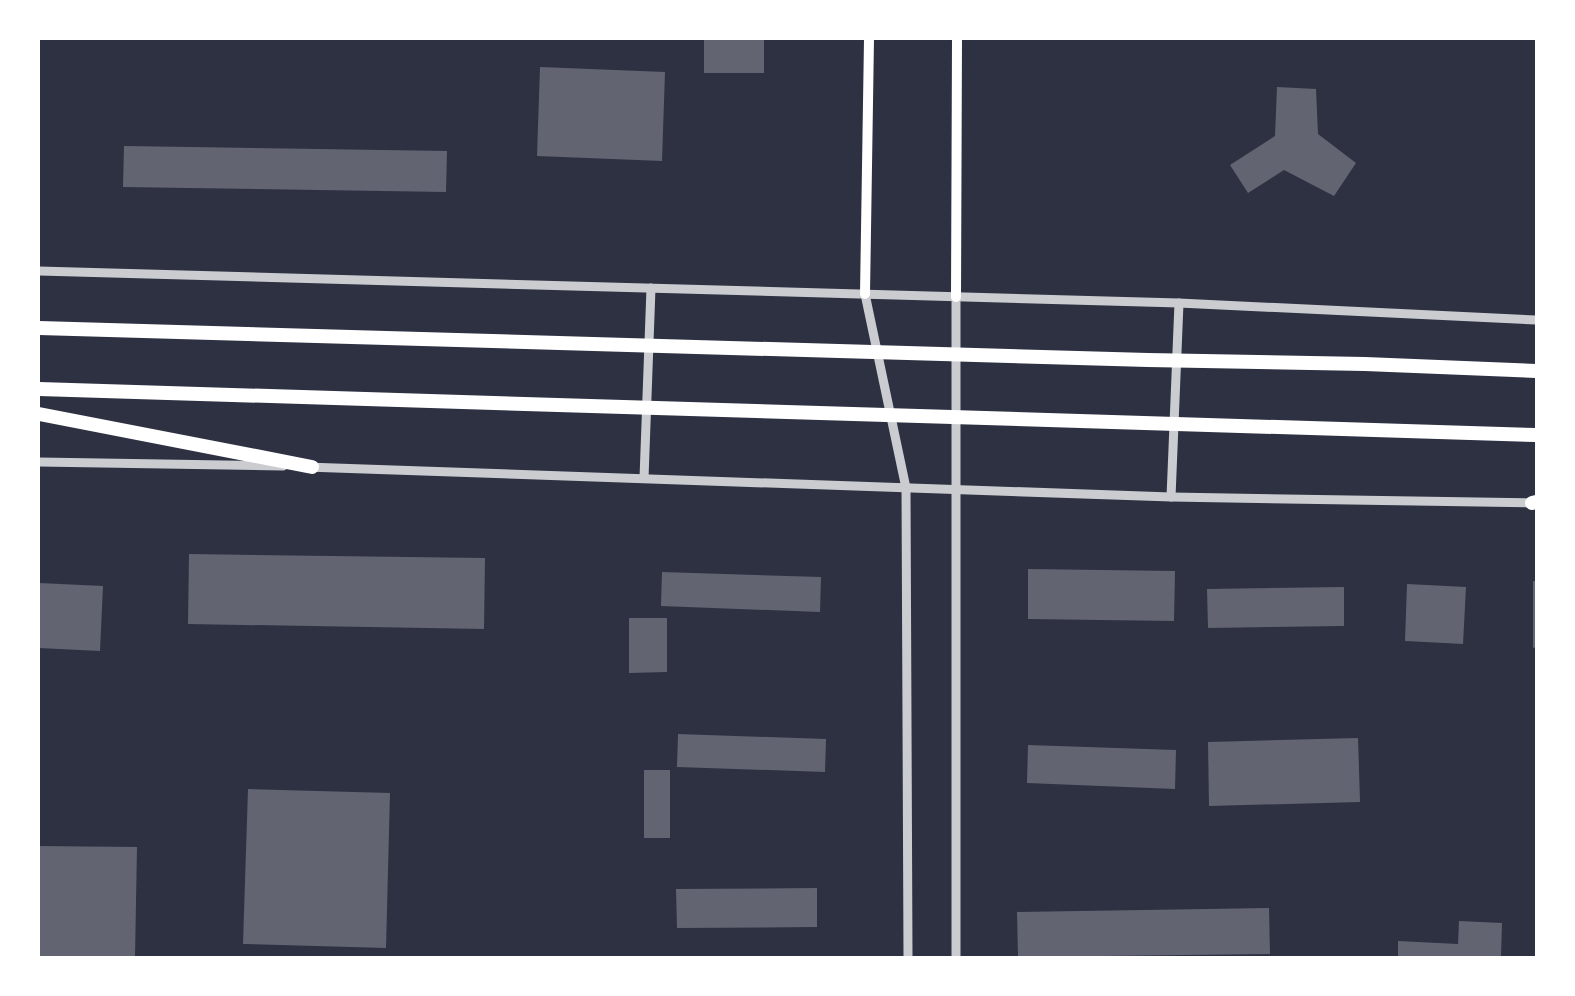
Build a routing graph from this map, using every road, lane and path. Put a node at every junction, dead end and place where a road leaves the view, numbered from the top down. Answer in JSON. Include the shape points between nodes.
{"nodes":[{"id":1,"x":869,"y":39,"type":"edge"},
{"id":2,"x":957,"y":39,"type":"edge"},
{"id":3,"x":39,"y":271,"type":"edge"},
{"id":4,"x":651,"y":288,"type":"junction"},
{"id":5,"x":865,"y":294,"type":"junction"},
{"id":6,"x":956,"y":297,"type":"junction"},
{"id":7,"x":1179,"y":302,"type":"junction"},
{"id":8,"x":1536,"y":320,"type":"edge"},
{"id":9,"x":39,"y":328,"type":"edge"},
{"id":10,"x":1536,"y":371,"type":"edge"},
{"id":11,"x":39,"y":390,"type":"edge"},
{"id":12,"x":39,"y":414,"type":"edge"},
{"id":13,"x":1536,"y":435,"type":"edge"},
{"id":14,"x":39,"y":462,"type":"edge"},
{"id":15,"x":312,"y":467,"type":"junction"},
{"id":16,"x":644,"y":478,"type":"junction"},
{"id":17,"x":906,"y":488,"type":"junction"},
{"id":18,"x":956,"y":490,"type":"junction"},
{"id":19,"x":1171,"y":497,"type":"junction"},
{"id":20,"x":1535,"y":502,"type":"edge"},
{"id":21,"x":908,"y":957,"type":"edge"},
{"id":22,"x":956,"y":957,"type":"edge"}],
"edges":[{"from":1,"to":5,"type":"main road"},
{"from":2,"to":6,"type":"main road"},
{"from":3,"to":4,"type":"street"},
{"from":4,"to":5,"type":"street"},
{"from":4,"to":16,"type":"street"},
{"from":5,"to":6,"type":"street"},
{"from":5,"to":17,"type":"street"},
{"from":6,"to":7,"type":"street"},
{"from":6,"to":18,"type":"street"},
{"from":7,"to":8,"type":"street"},
{"from":7,"to":19,"type":"street"},
{"from":9,"to":10,"type":"highway"},
{"from":11,"to":13,"type":"highway"},
{"from":12,"to":15,"type":"highway"},
{"from":14,"to":15,"type":"street"},
{"from":15,"to":16,"type":"street"},
{"from":16,"to":17,"type":"street"},
{"from":17,"to":18,"type":"street"},
{"from":17,"to":21,"type":"street"},
{"from":18,"to":19,"type":"street"},
{"from":18,"to":22,"type":"street"},
{"from":19,"to":20,"type":"street"}]}
